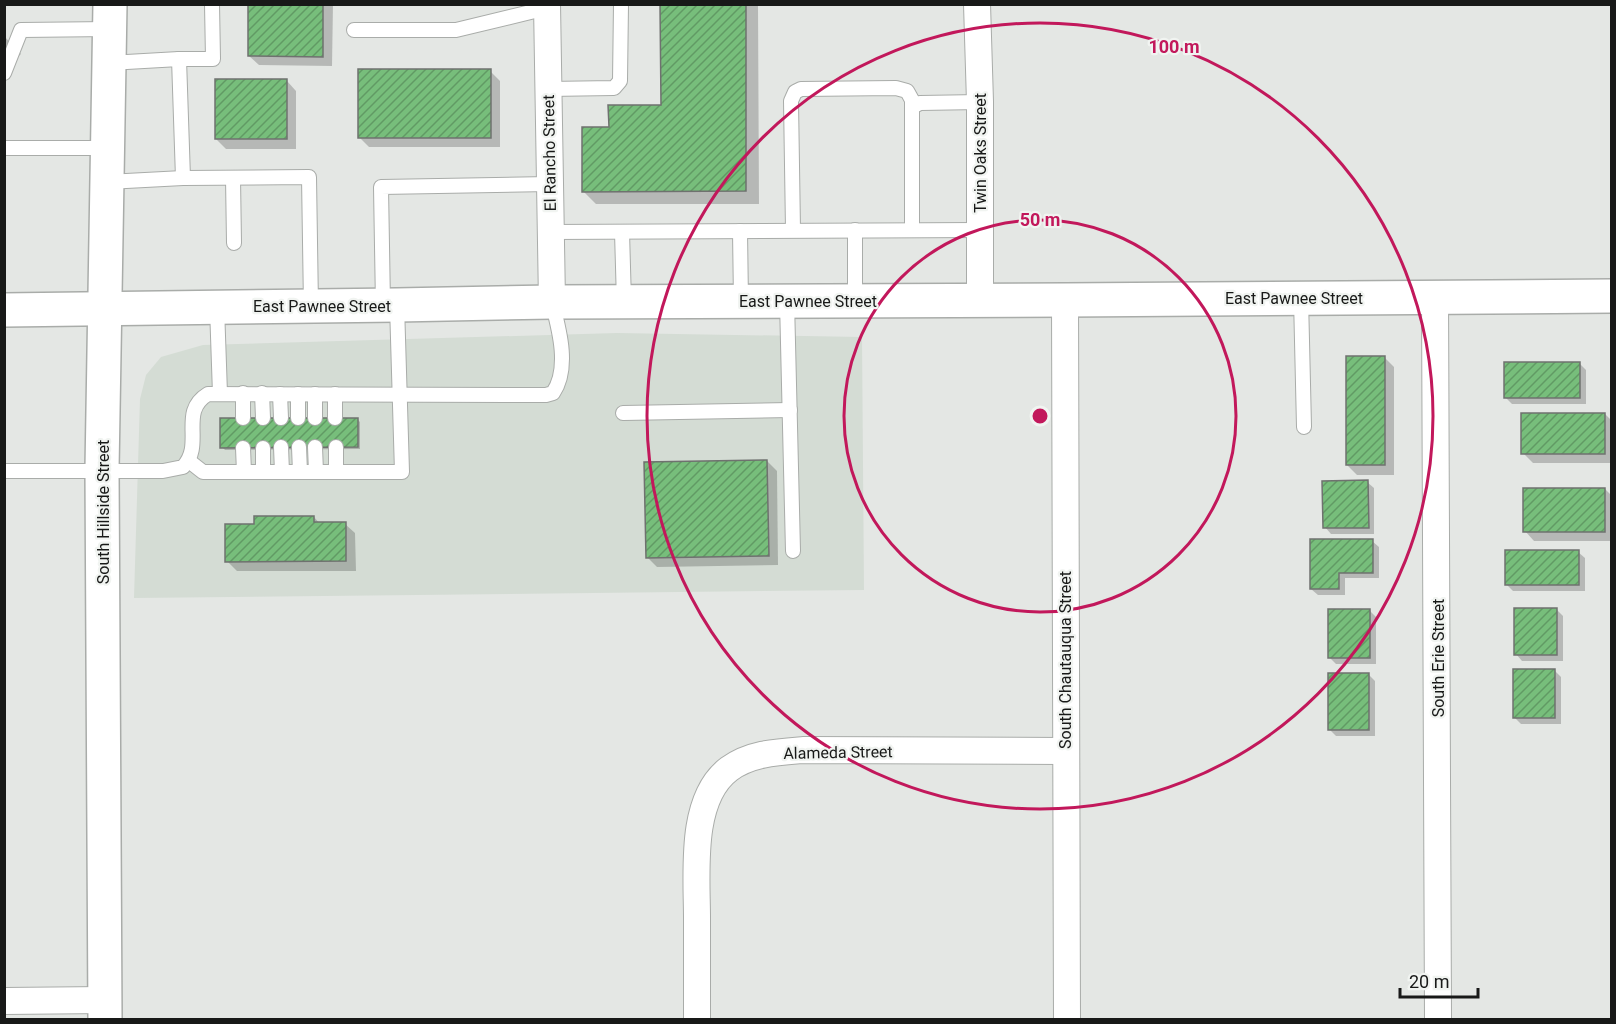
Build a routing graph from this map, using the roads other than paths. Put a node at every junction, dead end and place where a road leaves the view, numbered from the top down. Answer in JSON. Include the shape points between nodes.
{"nodes":[{"id":1,"x":212,"y":4,"type":"edge"},
{"id":2,"x":621,"y":4,"type":"edge"},
{"id":3,"x":978,"y":4,"type":"edge"},
{"id":4,"x":547,"y":6,"type":"edge"},
{"id":5,"x":110,"y":17,"type":"edge"},
{"id":6,"x":354,"y":30,"type":"dead end"},
{"id":7,"x":179,"y":59,"type":"junction"},
{"id":8,"x":109,"y":63,"type":"junction"},
{"id":9,"x":4,"y":73,"type":"edge"},
{"id":10,"x":548,"y":89,"type":"junction"},
{"id":11,"x":980,"y":102,"type":"junction"},
{"id":12,"x":912,"y":107,"type":"junction"},
{"id":13,"x":4,"y":148,"type":"edge"},
{"id":14,"x":108,"y":148,"type":"junction"},
{"id":15,"x":183,"y":178,"type":"junction"},
{"id":16,"x":233,"y":178,"type":"junction"},
{"id":17,"x":107,"y":182,"type":"junction"},
{"id":18,"x":549,"y":184,"type":"junction"},
{"id":19,"x":855,"y":230,"type":"junction"},
{"id":20,"x":912,"y":230,"type":"junction"},
{"id":21,"x":980,"y":230,"type":"junction"},
{"id":22,"x":740,"y":231,"type":"junction"},
{"id":23,"x":793,"y":231,"type":"junction"},
{"id":24,"x":550,"y":232,"type":"junction"},
{"id":25,"x":621,"y":232,"type":"junction"},
{"id":26,"x":234,"y":243,"type":"dead end"},
{"id":27,"x":1611,"y":296,"type":"edge"},
{"id":28,"x":1435,"y":297,"type":"junction"},
{"id":29,"x":1301,"y":298,"type":"junction"},
{"id":30,"x":1065,"y":300,"type":"junction"},
{"id":31,"x":741,"y":301,"type":"junction"},
{"id":32,"x":787,"y":301,"type":"junction"},
{"id":33,"x":855,"y":301,"type":"junction"},
{"id":34,"x":980,"y":301,"type":"junction"},
{"id":35,"x":552,"y":302,"type":"junction"},
{"id":36,"x":624,"y":302,"type":"junction"},
{"id":37,"x":390,"y":305,"type":"junction"},
{"id":38,"x":311,"y":306,"type":"junction"},
{"id":39,"x":217,"y":307,"type":"junction"},
{"id":40,"x":106,"y":309,"type":"junction"},
{"id":41,"x":4,"y":310,"type":"edge"},
{"id":42,"x":243,"y":393,"type":"junction"},
{"id":43,"x":262,"y":393,"type":"junction"},
{"id":44,"x":220,"y":394,"type":"junction"},
{"id":45,"x":280,"y":394,"type":"junction"},
{"id":46,"x":298,"y":394,"type":"junction"},
{"id":47,"x":315,"y":394,"type":"junction"},
{"id":48,"x":335,"y":394,"type":"junction"},
{"id":49,"x":401,"y":394,"type":"junction"},
{"id":50,"x":790,"y":410,"type":"junction"},
{"id":51,"x":623,"y":413,"type":"dead end"},
{"id":52,"x":243,"y":418,"type":"dead end"},
{"id":53,"x":263,"y":418,"type":"dead end"},
{"id":54,"x":280,"y":418,"type":"dead end"},
{"id":55,"x":298,"y":418,"type":"dead end"},
{"id":56,"x":315,"y":418,"type":"dead end"},
{"id":57,"x":335,"y":418,"type":"dead end"},
{"id":58,"x":1304,"y":428,"type":"dead end"},
{"id":59,"x":243,"y":447,"type":"dead end"},
{"id":60,"x":263,"y":447,"type":"dead end"},
{"id":61,"x":281,"y":447,"type":"dead end"},
{"id":62,"x":299,"y":447,"type":"dead end"},
{"id":63,"x":315,"y":447,"type":"dead end"},
{"id":64,"x":336,"y":447,"type":"dead end"},
{"id":65,"x":189,"y":461,"type":"junction"},
{"id":66,"x":102,"y":469,"type":"junction"},
{"id":67,"x":4,"y":471,"type":"edge"},
{"id":68,"x":244,"y":472,"type":"junction"},
{"id":69,"x":263,"y":472,"type":"junction"},
{"id":70,"x":282,"y":472,"type":"junction"},
{"id":71,"x":300,"y":472,"type":"junction"},
{"id":72,"x":316,"y":472,"type":"junction"},
{"id":73,"x":336,"y":472,"type":"junction"},
{"id":74,"x":793,"y":551,"type":"dead end"},
{"id":75,"x":1065,"y":751,"type":"junction"},
{"id":76,"x":4,"y":1001,"type":"edge"},
{"id":77,"x":105,"y":1010,"type":"edge"},
{"id":78,"x":697,"y":1020,"type":"edge"},
{"id":79,"x":1067,"y":1020,"type":"edge"},
{"id":80,"x":1438,"y":1020,"type":"edge"}],
"edges":[{"from":1,"to":7,"type":"lane","via":[[213,59]]},
{"from":2,"to":10,"type":"lane","via":[[620,81],[614,88]]},
{"from":3,"to":11,"type":"street","name":"Twin Oaks Street"},
{"from":4,"to":6,"type":"lane","via":[[456,30]]},
{"from":4,"to":10,"type":"street","name":"El Rancho Street"},
{"from":5,"to":8,"type":"main road","name":"South Hillside Street"},
{"from":5,"to":9,"type":"lane","via":[[21,30]]},
{"from":7,"to":8,"type":"lane"},
{"from":7,"to":15,"type":"lane"},
{"from":8,"to":14,"type":"main road","name":"South Hillside Street"},
{"from":10,"to":18,"type":"street","name":"El Rancho Street"},
{"from":11,"to":12,"type":"lane","via":[[920,103]]},
{"from":11,"to":21,"type":"street","name":"Twin Oaks Street"},
{"from":12,"to":20,"type":"lane"},
{"from":12,"to":23,"type":"lane","via":[[907,92],[896,88],[795,92],[791,101]]},
{"from":13,"to":14,"type":"lane"},
{"from":14,"to":17,"type":"main road","name":"South Hillside Street"},
{"from":15,"to":16,"type":"lane"},
{"from":15,"to":17,"type":"lane"},
{"from":16,"to":26,"type":"lane"},
{"from":16,"to":38,"type":"lane","via":[[309,177]]},
{"from":17,"to":40,"type":"main road","name":"South Hillside Street"},
{"from":18,"to":24,"type":"street","name":"El Rancho Street"},
{"from":18,"to":37,"type":"lane","via":[[381,187]]},
{"from":19,"to":20,"type":"lane"},
{"from":19,"to":23,"type":"lane"},
{"from":19,"to":33,"type":"lane"},
{"from":20,"to":21,"type":"lane"},
{"from":21,"to":34,"type":"street","name":"Twin Oaks Street"},
{"from":22,"to":23,"type":"lane"},
{"from":22,"to":25,"type":"lane"},
{"from":22,"to":31,"type":"lane"},
{"from":24,"to":25,"type":"lane"},
{"from":24,"to":35,"type":"street","name":"El Rancho Street"},
{"from":25,"to":36,"type":"lane"},
{"from":27,"to":28,"type":"main road","name":"East Pawnee Street"},
{"from":28,"to":29,"type":"main road","name":"East Pawnee Street"},
{"from":28,"to":80,"type":"street","name":"South Erie Street"},
{"from":29,"to":30,"type":"main road","name":"East Pawnee Street"},
{"from":29,"to":58,"type":"lane"},
{"from":30,"to":34,"type":"main road","name":"East Pawnee Street"},
{"from":30,"to":75,"type":"street","name":"South Chautauqua Street"},
{"from":31,"to":32,"type":"main road","name":"East Pawnee Street"},
{"from":31,"to":36,"type":"main road","name":"East Pawnee Street"},
{"from":32,"to":33,"type":"main road","name":"East Pawnee Street"},
{"from":32,"to":50,"type":"lane"},
{"from":33,"to":34,"type":"main road","name":"East Pawnee Street"},
{"from":35,"to":36,"type":"main road","name":"East Pawnee Street"},
{"from":35,"to":37,"type":"main road","name":"East Pawnee Street"},
{"from":35,"to":49,"type":"lane","via":[[561,360],[561,376],[553,393]]},
{"from":37,"to":38,"type":"main road","name":"East Pawnee Street"},
{"from":37,"to":49,"type":"lane"},
{"from":38,"to":39,"type":"main road","name":"East Pawnee Street"},
{"from":39,"to":40,"type":"main road","name":"East Pawnee Street"},
{"from":39,"to":44,"type":"lane"},
{"from":40,"to":41,"type":"main road","name":"East Pawnee Street"},
{"from":40,"to":66,"type":"main road","name":"South Hillside Street"},
{"from":42,"to":43,"type":"lane"},
{"from":42,"to":44,"type":"lane"},
{"from":42,"to":52,"type":"lane"},
{"from":43,"to":45,"type":"lane"},
{"from":43,"to":53,"type":"lane"},
{"from":44,"to":65,"type":"lane","via":[[208,394],[196,405],[193,454]]},
{"from":45,"to":46,"type":"lane"},
{"from":45,"to":54,"type":"lane"},
{"from":46,"to":47,"type":"lane"},
{"from":46,"to":55,"type":"lane"},
{"from":47,"to":48,"type":"lane"},
{"from":47,"to":56,"type":"lane"},
{"from":48,"to":49,"type":"lane"},
{"from":48,"to":57,"type":"lane"},
{"from":49,"to":73,"type":"lane","via":[[402,472]]},
{"from":50,"to":51,"type":"lane"},
{"from":50,"to":74,"type":"lane"},
{"from":59,"to":68,"type":"lane"},
{"from":60,"to":69,"type":"lane"},
{"from":61,"to":70,"type":"lane"},
{"from":62,"to":71,"type":"lane"},
{"from":63,"to":72,"type":"lane"},
{"from":64,"to":73,"type":"lane"},
{"from":65,"to":66,"type":"lane","via":[[183,467],[163,471]]},
{"from":65,"to":68,"type":"lane","via":[[203,472]]},
{"from":66,"to":67,"type":"lane"},
{"from":66,"to":77,"type":"main road","name":"South Hillside Street"},
{"from":68,"to":69,"type":"lane"},
{"from":69,"to":70,"type":"lane"},
{"from":70,"to":71,"type":"lane"},
{"from":71,"to":72,"type":"lane"},
{"from":72,"to":73,"type":"lane"},
{"from":75,"to":78,"type":"street","name":"Alameda Street","via":[[804,750],[763,753],[729,770],[711,790],[701,818],[696,851]]},
{"from":75,"to":79,"type":"street","name":"South Chautauqua Street"},
{"from":76,"to":77,"type":"street"}]}
